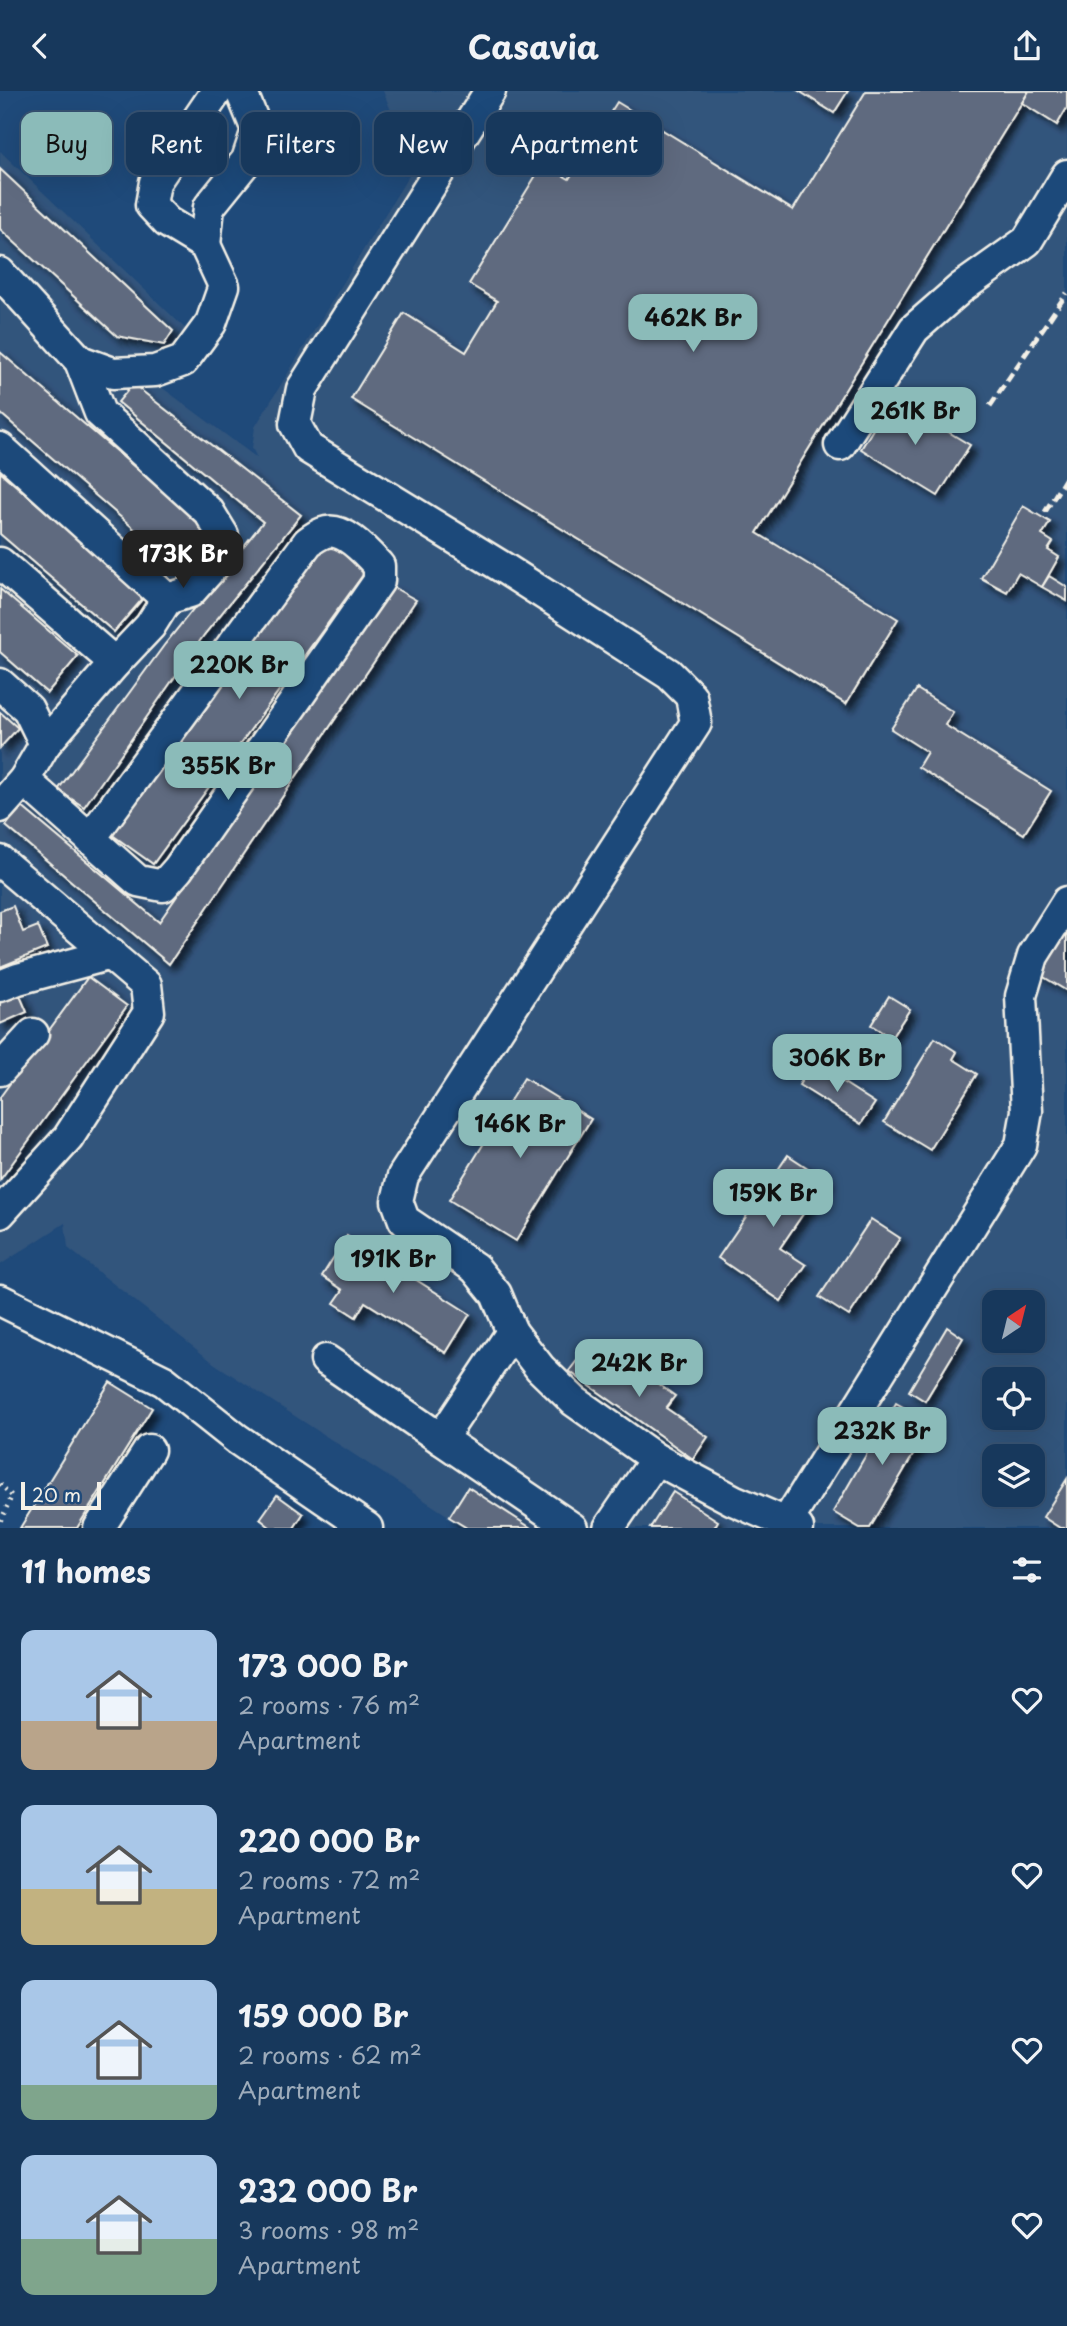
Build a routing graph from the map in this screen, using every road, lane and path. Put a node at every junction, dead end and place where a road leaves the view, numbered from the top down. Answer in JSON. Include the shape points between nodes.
{"nodes":[{"id":1,"x":217,"y":91,"type":"edge"},
{"id":2,"x":241,"y":91,"type":"edge"},
{"id":3,"x":490,"y":91,"type":"edge"},
{"id":4,"x":1067,"y":175,"type":"edge"},
{"id":5,"x":205,"y":245,"type":"junction"},
{"id":6,"x":0,"y":273,"type":"edge"},
{"id":7,"x":80,"y":361,"type":"junction"},
{"id":8,"x":840,"y":445,"type":"dead end"},
{"id":9,"x":0,"y":449,"type":"edge"},
{"id":10,"x":0,"y":563,"type":"edge"},
{"id":11,"x":167,"y":600,"type":"junction"},
{"id":12,"x":115,"y":663,"type":"junction"},
{"id":13,"x":0,"y":684,"type":"edge"},
{"id":14,"x":45,"y":744,"type":"junction"},
{"id":15,"x":8,"y":795,"type":"edge"},
{"id":16,"x":90,"y":839,"type":"junction"},
{"id":17,"x":0,"y":861,"type":"edge"},
{"id":18,"x":13,"y":888,"type":"edge"},
{"id":19,"x":1067,"y":902,"type":"edge"},
{"id":20,"x":111,"y":954,"type":"junction"},
{"id":21,"x":0,"y":986,"type":"edge"},
{"id":22,"x":33,"y":1034,"type":"dead end"},
{"id":23,"x":0,"y":1070,"type":"edge"},
{"id":24,"x":0,"y":1213,"type":"edge"},
{"id":25,"x":0,"y":1300,"type":"edge"},
{"id":26,"x":512,"y":1332,"type":"junction"},
{"id":27,"x":326,"y":1360,"type":"dead end"},
{"id":28,"x":441,"y":1439,"type":"junction"},
{"id":29,"x":149,"y":1450,"type":"dead end"},
{"id":30,"x":656,"y":1459,"type":"junction"},
{"id":31,"x":0,"y":1484,"type":"edge"},
{"id":32,"x":0,"y":1522,"type":"edge"},
{"id":33,"x":793,"y":1525,"type":"edge"},
{"id":34,"x":99,"y":1528,"type":"edge"},
{"id":35,"x":367,"y":1528,"type":"edge"},
{"id":36,"x":572,"y":1528,"type":"edge"},
{"id":37,"x":610,"y":1528,"type":"edge"}],
"edges":[{"from":1,"to":5,"type":"lane","via":[[155,182],[151,205],[167,222]]},
{"from":2,"to":5,"type":"lane","via":[[257,130],[247,160],[209,207]]},
{"from":3,"to":26,"type":"lane","via":[[302,389],[295,424],[308,448],[669,674],[691,696],[696,723],[403,1176],[397,1201],[404,1220],[475,1268],[496,1294]]},
{"from":4,"to":8,"type":"lane","via":[[1027,241],[914,329]]},
{"from":5,"to":7,"type":"lane","via":[[224,286],[211,323],[183,361],[155,370],[113,373]]},
{"from":6,"to":7,"type":"lane"},
{"from":7,"to":11,"type":"lane","via":[[100,413],[209,512],[223,535],[223,555],[190,592]]},
{"from":9,"to":11,"type":"lane"},
{"from":10,"to":12,"type":"lane"},
{"from":11,"to":12,"type":"lane"},
{"from":12,"to":14,"type":"lane"},
{"from":13,"to":14,"type":"lane","via":[[28,709]]},
{"from":14,"to":15,"type":"lane"},
{"from":15,"to":16,"type":"lane"},
{"from":16,"to":16,"type":"lane","via":[[138,881],[163,886],[379,581],[379,566],[364,550],[342,534],[325,531],[308,542]]},
{"from":17,"to":18,"type":"lane"},
{"from":18,"to":20,"type":"lane"},
{"from":19,"to":33,"type":"lane","via":[[1033,956],[1021,996],[1027,1111],[1021,1145]]},
{"from":20,"to":21,"type":"lane"},
{"from":20,"to":24,"type":"lane","via":[[146,985],[149,1012],[68,1138]]},
{"from":22,"to":23,"type":"lane"},
{"from":25,"to":35,"type":"lane","via":[[164,1381],[237,1439]]},
{"from":26,"to":28,"type":"lane"},
{"from":26,"to":30,"type":"lane","via":[[574,1401]]},
{"from":27,"to":28,"type":"lane"},
{"from":28,"to":36,"type":"lane"},
{"from":29,"to":34,"type":"lane"},
{"from":30,"to":33,"type":"lane","via":[[733,1500]]},
{"from":30,"to":37,"type":"lane"},
{"from":31,"to":32,"type":"path","via":[[12,1496]]}]}
